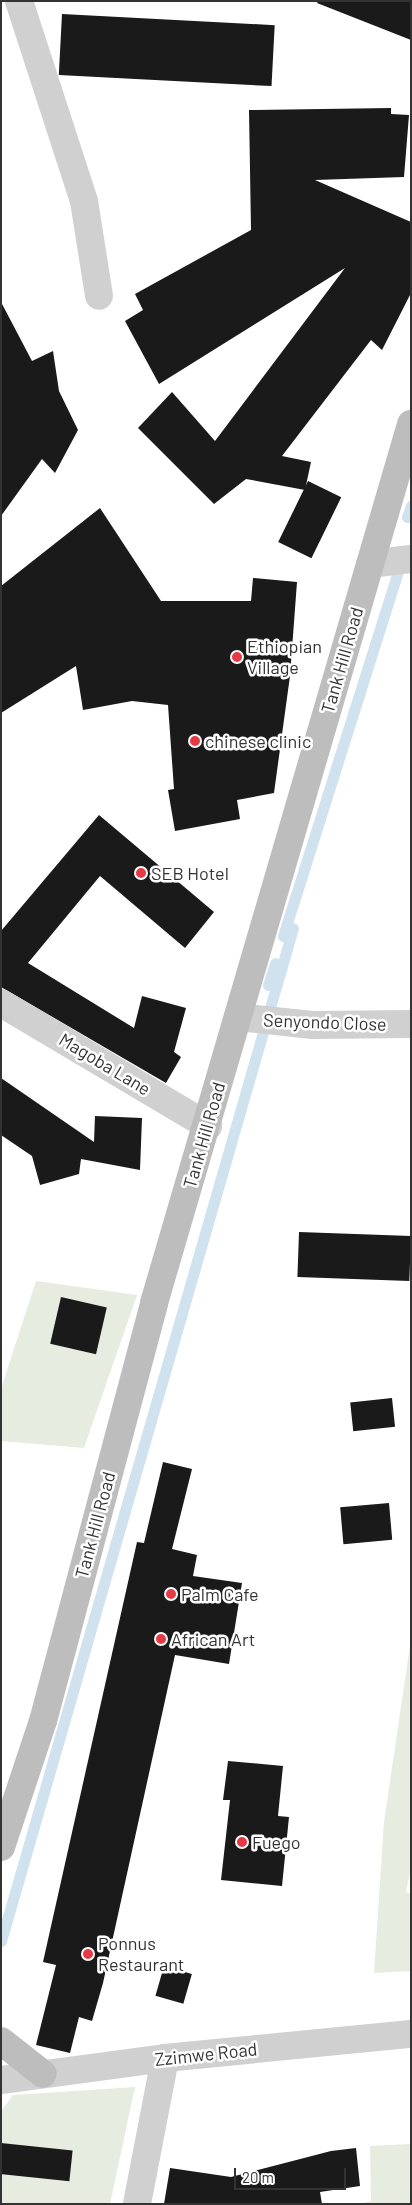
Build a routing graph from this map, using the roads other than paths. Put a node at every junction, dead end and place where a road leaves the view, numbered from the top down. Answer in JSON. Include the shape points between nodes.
{"nodes":[{"id":1,"x":19,"y":1,"type":"edge"},
{"id":2,"x":98,"y":296,"type":"dead end"},
{"id":3,"x":411,"y":424,"type":"edge"},
{"id":4,"x":411,"y":559,"type":"edge"},
{"id":5,"x":370,"y":564,"type":"junction"},
{"id":6,"x":1,"y":1003,"type":"edge"},
{"id":7,"x":238,"y":1017,"type":"junction"},
{"id":8,"x":411,"y":1024,"type":"edge"},
{"id":9,"x":208,"y":1126,"type":"junction"},
{"id":10,"x":1,"y":1847,"type":"edge"},
{"id":11,"x":411,"y":2034,"type":"edge"},
{"id":12,"x":1,"y":2041,"type":"edge"},
{"id":13,"x":165,"y":2058,"type":"junction"},
{"id":14,"x":43,"y":2074,"type":"junction"},
{"id":15,"x":1,"y":2080,"type":"edge"},
{"id":16,"x":137,"y":2204,"type":"edge"}],
"edges":[{"from":1,"to":2,"type":"street","via":[[84,201]]},
{"from":3,"to":5,"type":"street","name":"Tank Hill Road"},
{"from":4,"to":5,"type":"street"},
{"from":5,"to":7,"type":"street","name":"Tank Hill Road"},
{"from":6,"to":9,"type":"street","name":"Magoba Lane"},
{"from":7,"to":8,"type":"street","name":"Senyondo Close","via":[[313,1025]]},
{"from":7,"to":9,"type":"street","name":"Tank Hill Road"},
{"from":9,"to":10,"type":"street","name":"Tank Hill Road","via":[[154,1303],[43,1721]]},
{"from":11,"to":13,"type":"street","name":"Zzimwe Road"},
{"from":12,"to":14,"type":"street"},
{"from":13,"to":14,"type":"street","name":"Zzimwe Road"},
{"from":13,"to":16,"type":"street"},
{"from":14,"to":15,"type":"street","name":"Zzimwe Road"}]}
